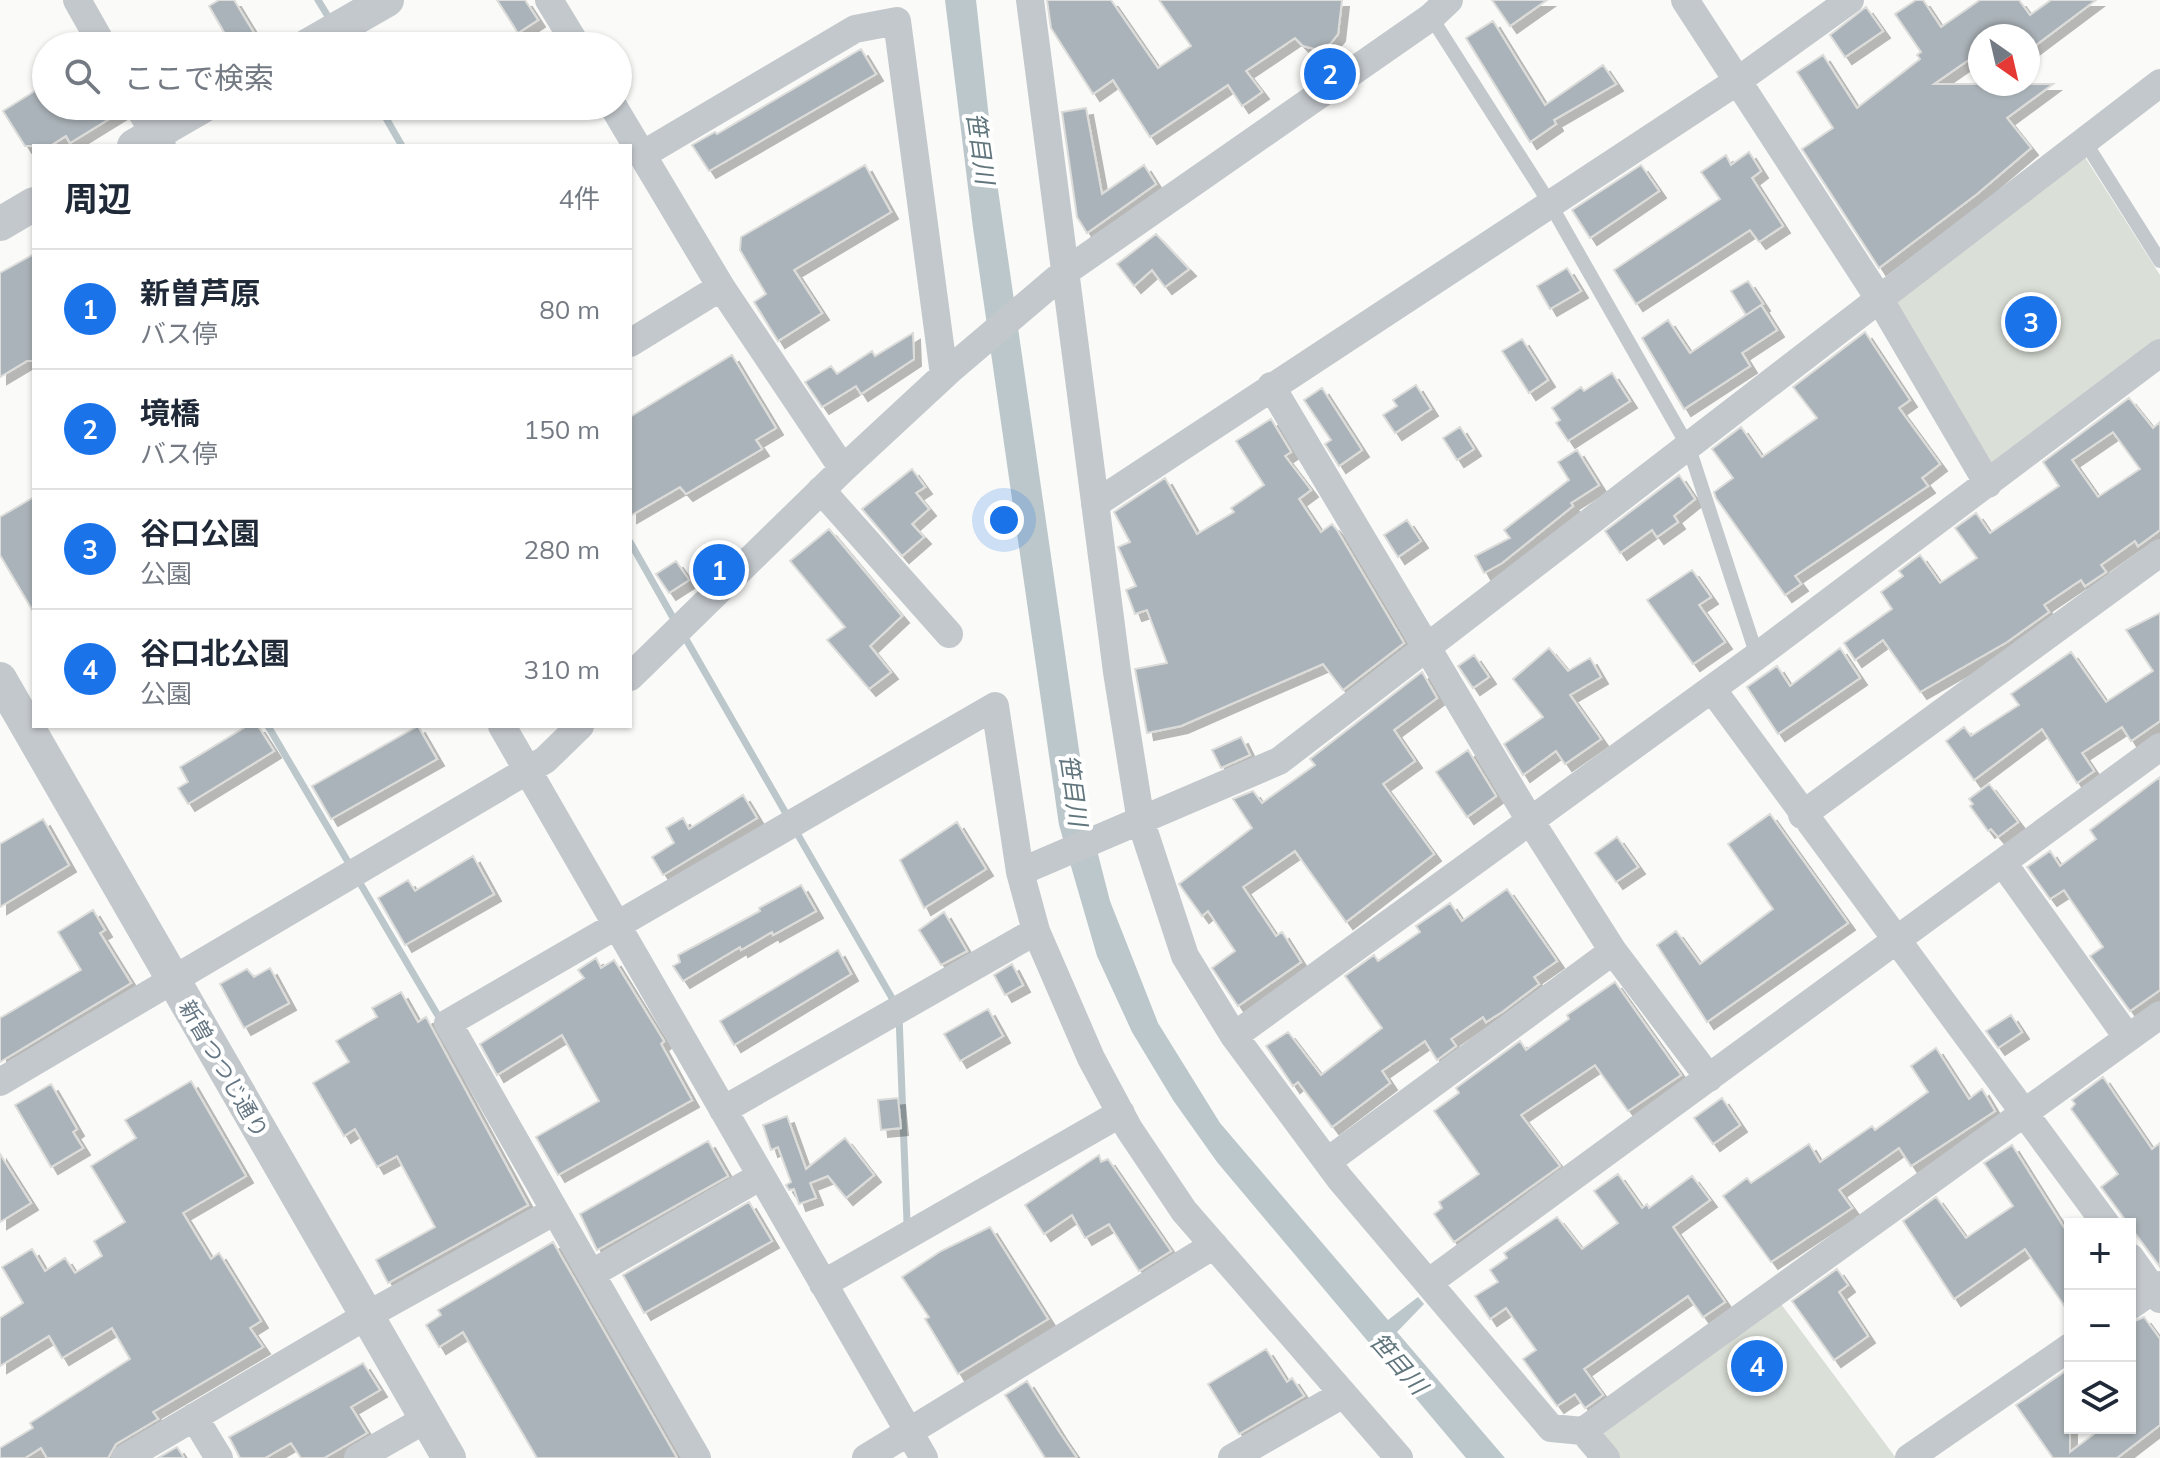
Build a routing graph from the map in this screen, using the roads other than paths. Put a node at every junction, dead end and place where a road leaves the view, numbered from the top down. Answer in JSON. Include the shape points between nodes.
{"nodes":[{"id":1,"x":77,"y":0,"type":"edge"},
{"id":2,"x":387,"y":0,"type":"edge"},
{"id":3,"x":549,"y":0,"type":"edge"},
{"id":4,"x":1030,"y":0,"type":"edge"},
{"id":5,"x":1685,"y":0,"type":"edge"},
{"id":6,"x":1850,"y":0,"type":"edge"},
{"id":7,"x":1440,"y":8,"type":"edge"},
{"id":8,"x":95,"y":32,"type":"edge"},
{"id":9,"x":331,"y":32,"type":"edge"},
{"id":10,"x":568,"y":32,"type":"edge"},
{"id":11,"x":1736,"y":82,"type":"junction"},
{"id":12,"x":2160,"y":83,"type":"edge"},
{"id":13,"x":174,"y":120,"type":"edge"},
{"id":14,"x":621,"y":120,"type":"edge"},
{"id":15,"x":147,"y":133,"type":"edge"},
{"id":16,"x":2085,"y":142,"type":"junction"},
{"id":17,"x":642,"y":155,"type":"junction"},
{"id":18,"x":1549,"y":202,"type":"junction"},
{"id":19,"x":32,"y":205,"type":"edge"},
{"id":20,"x":0,"y":224,"type":"edge"},
{"id":21,"x":2160,"y":261,"type":"edge"},
{"id":22,"x":1057,"y":278,"type":"junction"},
{"id":23,"x":721,"y":287,"type":"junction"},
{"id":24,"x":1880,"y":300,"type":"junction"},
{"id":25,"x":632,"y":342,"type":"edge"},
{"id":26,"x":2160,"y":353,"type":"edge"},
{"id":27,"x":948,"y":371,"type":"junction"},
{"id":28,"x":1271,"y":386,"type":"junction"},
{"id":29,"x":1689,"y":448,"type":"junction"},
{"id":30,"x":843,"y":469,"type":"junction"},
{"id":31,"x":1988,"y":484,"type":"junction"},
{"id":32,"x":821,"y":490,"type":"junction"},
{"id":33,"x":1095,"y":504,"type":"junction"},
{"id":34,"x":2160,"y":553,"type":"edge"},
{"id":35,"x":949,"y":634,"type":"dead end"},
{"id":36,"x":1428,"y":650,"type":"junction"},
{"id":37,"x":1757,"y":656,"type":"junction"},
{"id":38,"x":632,"y":675,"type":"edge"},
{"id":39,"x":0,"y":679,"type":"edge"},
{"id":40,"x":1712,"y":689,"type":"junction"},
{"id":41,"x":503,"y":728,"type":"edge"},
{"id":42,"x":578,"y":728,"type":"edge"},
{"id":43,"x":2160,"y":747,"type":"edge"},
{"id":44,"x":528,"y":770,"type":"junction"},
{"id":45,"x":1802,"y":815,"type":"junction"},
{"id":46,"x":1531,"y":822,"type":"junction"},
{"id":47,"x":1136,"y":824,"type":"junction"},
{"id":48,"x":2003,"y":863,"type":"junction"},
{"id":49,"x":1026,"y":870,"type":"junction"},
{"id":50,"x":616,"y":925,"type":"junction"},
{"id":51,"x":1036,"y":931,"type":"junction"},
{"id":52,"x":1895,"y":942,"type":"junction"},
{"id":53,"x":1613,"y":951,"type":"junction"},
{"id":54,"x":172,"y":979,"type":"junction"},
{"id":55,"x":2160,"y":1015,"type":"edge"},
{"id":56,"x":1234,"y":1036,"type":"junction"},
{"id":57,"x":2128,"y":1038,"type":"junction"},
{"id":58,"x":1709,"y":1078,"type":"junction"},
{"id":59,"x":0,"y":1082,"type":"edge"},
{"id":60,"x":723,"y":1110,"type":"junction"},
{"id":61,"x":1121,"y":1113,"type":"junction"},
{"id":62,"x":2025,"y":1113,"type":"junction"},
{"id":63,"x":1328,"y":1161,"type":"junction"},
{"id":64,"x":761,"y":1176,"type":"junction"},
{"id":65,"x":555,"y":1211,"type":"junction"},
{"id":66,"x":2102,"y":1218,"type":"edge"},
{"id":67,"x":1214,"y":1245,"type":"junction"},
{"id":68,"x":2136,"y":1264,"type":"edge"},
{"id":69,"x":591,"y":1274,"type":"junction"},
{"id":70,"x":1428,"y":1283,"type":"junction"},
{"id":71,"x":823,"y":1284,"type":"junction"},
{"id":72,"x":2158,"y":1291,"type":"edge"},
{"id":73,"x":2136,"y":1303,"type":"edge"},
{"id":74,"x":366,"y":1316,"type":"junction"},
{"id":75,"x":2064,"y":1351,"type":"edge"},
{"id":76,"x":1343,"y":1394,"type":"junction"},
{"id":77,"x":194,"y":1417,"type":"junction"},
{"id":78,"x":426,"y":1419,"type":"junction"},
{"id":79,"x":1583,"y":1431,"type":"junction"},
{"id":80,"x":909,"y":1433,"type":"junction"},
{"id":81,"x":125,"y":1458,"type":"edge"},
{"id":82,"x":219,"y":1458,"type":"edge"},
{"id":83,"x":358,"y":1458,"type":"edge"},
{"id":84,"x":449,"y":1458,"type":"edge"},
{"id":85,"x":697,"y":1458,"type":"edge"},
{"id":86,"x":866,"y":1458,"type":"edge"},
{"id":87,"x":924,"y":1458,"type":"edge"},
{"id":88,"x":1232,"y":1458,"type":"edge"},
{"id":89,"x":1399,"y":1458,"type":"edge"},
{"id":90,"x":1606,"y":1458,"type":"edge"},
{"id":91,"x":1909,"y":1458,"type":"edge"}],
"edges":[{"from":1,"to":8,"type":"street"},
{"from":2,"to":9,"type":"street"},
{"from":3,"to":10,"type":"street"},
{"from":4,"to":22,"type":"street"},
{"from":5,"to":11,"type":"street"},
{"from":6,"to":11,"type":"street"},
{"from":7,"to":18,"type":"lane"},
{"from":7,"to":22,"type":"street"},
{"from":11,"to":18,"type":"street"},
{"from":11,"to":24,"type":"street"},
{"from":12,"to":16,"type":"street"},
{"from":13,"to":15,"type":"street"},
{"from":14,"to":17,"type":"street"},
{"from":16,"to":21,"type":"lane"},
{"from":16,"to":24,"type":"street"},
{"from":17,"to":23,"type":"street"},
{"from":17,"to":27,"type":"street","via":[[855,29],[897,21]]},
{"from":18,"to":28,"type":"street"},
{"from":18,"to":29,"type":"lane"},
{"from":19,"to":20,"type":"street"},
{"from":22,"to":27,"type":"street"},
{"from":22,"to":33,"type":"street"},
{"from":23,"to":25,"type":"street"},
{"from":23,"to":30,"type":"street"},
{"from":24,"to":29,"type":"street"},
{"from":24,"to":31,"type":"street"},
{"from":26,"to":31,"type":"street"},
{"from":27,"to":30,"type":"street"},
{"from":28,"to":33,"type":"street"},
{"from":28,"to":36,"type":"street"},
{"from":29,"to":36,"type":"street"},
{"from":29,"to":37,"type":"lane"},
{"from":30,"to":32,"type":"street"},
{"from":31,"to":37,"type":"street"},
{"from":32,"to":35,"type":"street"},
{"from":32,"to":38,"type":"street"},
{"from":33,"to":47,"type":"street"},
{"from":34,"to":45,"type":"street"},
{"from":36,"to":46,"type":"street"},
{"from":36,"to":47,"type":"street","via":[[1279,761]]},
{"from":37,"to":40,"type":"street"},
{"from":39,"to":54,"type":"street","name":"新曽つつじ通り"},
{"from":40,"to":45,"type":"street"},
{"from":40,"to":46,"type":"street"},
{"from":41,"to":44,"type":"street"},
{"from":42,"to":44,"type":"street"},
{"from":43,"to":48,"type":"street"},
{"from":44,"to":50,"type":"street"},
{"from":44,"to":54,"type":"street"},
{"from":45,"to":52,"type":"street"},
{"from":46,"to":53,"type":"street"},
{"from":46,"to":56,"type":"street"},
{"from":47,"to":49,"type":"street"},
{"from":47,"to":56,"type":"street","via":[[1185,956]]},
{"from":48,"to":52,"type":"street"},
{"from":48,"to":57,"type":"street"},
{"from":49,"to":50,"type":"street","via":[[995,706]]},
{"from":49,"to":51,"type":"street"},
{"from":50,"to":60,"type":"street"},
{"from":50,"to":65,"type":"street","via":[[448,1023]]},
{"from":51,"to":60,"type":"street"},
{"from":51,"to":61,"type":"street"},
{"from":52,"to":58,"type":"street"},
{"from":52,"to":62,"type":"street"},
{"from":53,"to":58,"type":"street"},
{"from":53,"to":63,"type":"street"},
{"from":54,"to":59,"type":"street"},
{"from":54,"to":74,"type":"street","name":"新曽つつじ通り"},
{"from":55,"to":57,"type":"street"},
{"from":56,"to":63,"type":"street"},
{"from":57,"to":62,"type":"street"},
{"from":58,"to":70,"type":"street"},
{"from":60,"to":64,"type":"street"},
{"from":61,"to":67,"type":"street","via":[[1184,1211]]},
{"from":61,"to":71,"type":"street"},
{"from":62,"to":66,"type":"street"},
{"from":62,"to":79,"type":"street"},
{"from":63,"to":70,"type":"street"},
{"from":64,"to":69,"type":"street"},
{"from":64,"to":71,"type":"street"},
{"from":65,"to":69,"type":"street"},
{"from":65,"to":74,"type":"street"},
{"from":67,"to":76,"type":"street"},
{"from":67,"to":80,"type":"street"},
{"from":68,"to":72,"type":"street"},
{"from":69,"to":85,"type":"street"},
{"from":70,"to":79,"type":"street","via":[[1551,1428]]},
{"from":71,"to":80,"type":"street"},
{"from":72,"to":73,"type":"street"},
{"from":74,"to":77,"type":"street"},
{"from":74,"to":78,"type":"street","name":"新曽つつじ通り"},
{"from":75,"to":91,"type":"street"},
{"from":76,"to":88,"type":"street"},
{"from":76,"to":89,"type":"street"},
{"from":77,"to":81,"type":"street"},
{"from":77,"to":82,"type":"street"},
{"from":78,"to":83,"type":"street"},
{"from":78,"to":84,"type":"street","name":"新曽つつじ通り"},
{"from":79,"to":90,"type":"street"},
{"from":80,"to":86,"type":"street"},
{"from":80,"to":87,"type":"street"}]}
